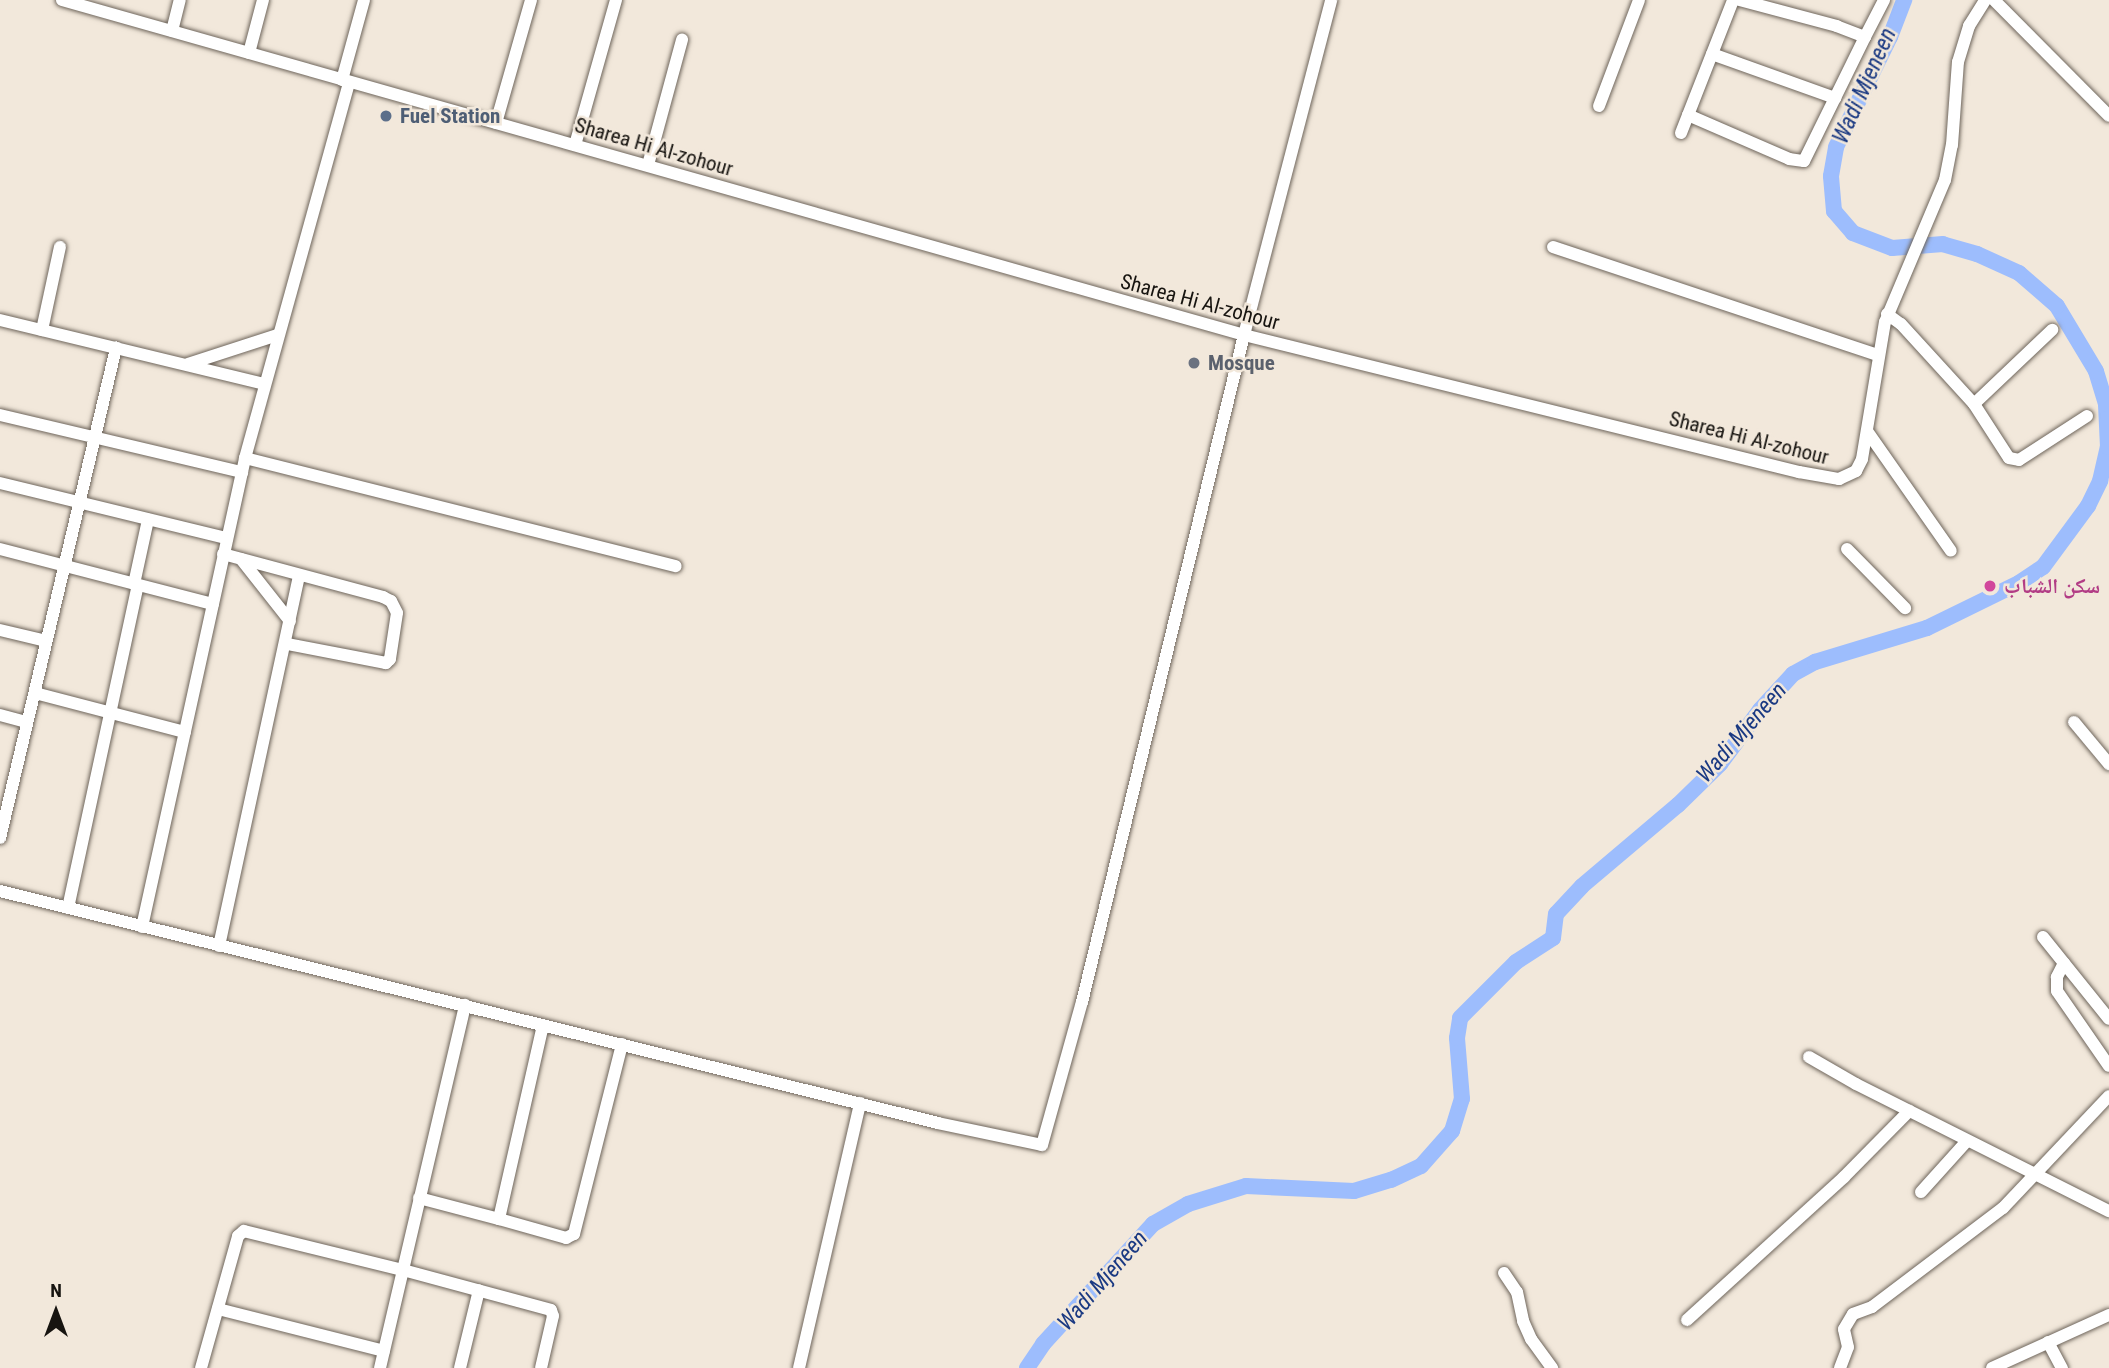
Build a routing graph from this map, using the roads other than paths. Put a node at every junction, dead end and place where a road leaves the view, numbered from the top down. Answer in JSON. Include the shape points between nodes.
{"nodes":[{"id":1,"x":62,"y":0,"type":"edge"},
{"id":2,"x":180,"y":0,"type":"edge"},
{"id":3,"x":262,"y":0,"type":"edge"},
{"id":4,"x":363,"y":0,"type":"edge"},
{"id":5,"x":531,"y":0,"type":"edge"},
{"id":6,"x":616,"y":0,"type":"edge"},
{"id":7,"x":1331,"y":0,"type":"edge"},
{"id":8,"x":1639,"y":0,"type":"edge"},
{"id":9,"x":1733,"y":0,"type":"edge"},
{"id":10,"x":1740,"y":0,"type":"edge"},
{"id":11,"x":1884,"y":0,"type":"edge"},
{"id":12,"x":1985,"y":0,"type":"edge"},
{"id":13,"x":1994,"y":0,"type":"edge"},
{"id":14,"x":100,"y":5,"type":"edge"},
{"id":15,"x":172,"y":31,"type":"junction"},
{"id":16,"x":1865,"y":37,"type":"junction"},
{"id":17,"x":681,"y":40,"type":"dead end"},
{"id":18,"x":249,"y":53,"type":"junction"},
{"id":19,"x":1712,"y":54,"type":"junction"},
{"id":20,"x":345,"y":81,"type":"junction"},
{"id":21,"x":1835,"y":99,"type":"junction"},
{"id":22,"x":1599,"y":106,"type":"dead end"},
{"id":23,"x":1688,"y":116,"type":"junction"},
{"id":24,"x":2109,"y":116,"type":"edge"},
{"id":25,"x":496,"y":123,"type":"junction"},
{"id":26,"x":1681,"y":133,"type":"dead end"},
{"id":27,"x":575,"y":145,"type":"junction"},
{"id":28,"x":648,"y":165,"type":"junction"},
{"id":29,"x":60,"y":247,"type":"dead end"},
{"id":30,"x":1553,"y":247,"type":"dead end"},
{"id":31,"x":1887,"y":314,"type":"junction"},
{"id":32,"x":0,"y":320,"type":"edge"},
{"id":33,"x":42,"y":330,"type":"junction"},
{"id":34,"x":2052,"y":330,"type":"dead end"},
{"id":35,"x":277,"y":335,"type":"junction"},
{"id":36,"x":1244,"y":335,"type":"junction"},
{"id":37,"x":117,"y":348,"type":"junction"},
{"id":38,"x":1878,"y":355,"type":"junction"},
{"id":39,"x":187,"y":365,"type":"junction"},
{"id":40,"x":264,"y":384,"type":"junction"},
{"id":41,"x":1974,"y":404,"type":"junction"},
{"id":42,"x":0,"y":415,"type":"edge"},
{"id":43,"x":2087,"y":416,"type":"dead end"},
{"id":44,"x":1867,"y":431,"type":"junction"},
{"id":45,"x":96,"y":438,"type":"junction"},
{"id":46,"x":245,"y":458,"type":"junction"},
{"id":47,"x":242,"y":472,"type":"junction"},
{"id":48,"x":0,"y":483,"type":"edge"},
{"id":49,"x":79,"y":502,"type":"junction"},
{"id":50,"x":148,"y":520,"type":"junction"},
{"id":51,"x":226,"y":538,"type":"junction"},
{"id":52,"x":0,"y":549,"type":"edge"},
{"id":53,"x":1847,"y":549,"type":"dead end"},
{"id":54,"x":1951,"y":551,"type":"dead end"},
{"id":55,"x":223,"y":554,"type":"junction"},
{"id":56,"x":242,"y":559,"type":"junction"},
{"id":57,"x":65,"y":564,"type":"junction"},
{"id":58,"x":676,"y":566,"type":"dead end"},
{"id":59,"x":299,"y":576,"type":"junction"},
{"id":60,"x":136,"y":585,"type":"junction"},
{"id":61,"x":213,"y":604,"type":"junction"},
{"id":62,"x":1905,"y":608,"type":"dead end"},
{"id":63,"x":290,"y":621,"type":"junction"},
{"id":64,"x":0,"y":630,"type":"edge"},
{"id":65,"x":46,"y":641,"type":"junction"},
{"id":66,"x":287,"y":644,"type":"junction"},
{"id":67,"x":35,"y":693,"type":"junction"},
{"id":68,"x":109,"y":713,"type":"junction"},
{"id":69,"x":0,"y":715,"type":"edge"},
{"id":70,"x":27,"y":722,"type":"junction"},
{"id":71,"x":2074,"y":722,"type":"dead end"},
{"id":72,"x":184,"y":732,"type":"junction"},
{"id":73,"x":2109,"y":764,"type":"edge"},
{"id":74,"x":0,"y":838,"type":"edge"},
{"id":75,"x":0,"y":891,"type":"edge"},
{"id":76,"x":68,"y":908,"type":"junction"},
{"id":77,"x":142,"y":927,"type":"junction"},
{"id":78,"x":2043,"y":937,"type":"dead end"},
{"id":79,"x":219,"y":946,"type":"junction"},
{"id":80,"x":2064,"y":963,"type":"junction"},
{"id":81,"x":465,"y":1005,"type":"junction"},
{"id":82,"x":2109,"y":1019,"type":"edge"},
{"id":83,"x":543,"y":1025,"type":"junction"},
{"id":84,"x":622,"y":1044,"type":"junction"},
{"id":85,"x":1809,"y":1057,"type":"dead end"},
{"id":86,"x":2109,"y":1066,"type":"edge"},
{"id":87,"x":2109,"y":1096,"type":"edge"},
{"id":88,"x":860,"y":1102,"type":"junction"},
{"id":89,"x":1909,"y":1111,"type":"junction"},
{"id":90,"x":1968,"y":1141,"type":"junction"},
{"id":91,"x":2034,"y":1175,"type":"junction"},
{"id":92,"x":1921,"y":1192,"type":"dead end"},
{"id":93,"x":419,"y":1198,"type":"junction"},
{"id":94,"x":2109,"y":1211,"type":"edge"},
{"id":95,"x":499,"y":1219,"type":"junction"},
{"id":96,"x":403,"y":1270,"type":"junction"},
{"id":97,"x":1504,"y":1273,"type":"dead end"},
{"id":98,"x":479,"y":1290,"type":"junction"},
{"id":99,"x":218,"y":1309,"type":"junction"},
{"id":100,"x":2109,"y":1315,"type":"edge"},
{"id":101,"x":1687,"y":1320,"type":"dead end"},
{"id":102,"x":2048,"y":1342,"type":"junction"},
{"id":103,"x":384,"y":1351,"type":"junction"},
{"id":104,"x":201,"y":1368,"type":"edge"},
{"id":105,"x":380,"y":1368,"type":"edge"},
{"id":106,"x":460,"y":1368,"type":"edge"},
{"id":107,"x":541,"y":1368,"type":"edge"},
{"id":108,"x":799,"y":1368,"type":"edge"},
{"id":109,"x":1552,"y":1368,"type":"edge"},
{"id":110,"x":1840,"y":1368,"type":"edge"},
{"id":111,"x":1992,"y":1368,"type":"edge"},
{"id":112,"x":2062,"y":1368,"type":"edge"}],
"edges":[{"from":1,"to":14,"type":"street","name":"Sharea Hi Al-zohour"},
{"from":2,"to":15,"type":"street"},
{"from":3,"to":18,"type":"street"},
{"from":4,"to":20,"type":"street"},
{"from":5,"to":25,"type":"street"},
{"from":6,"to":27,"type":"street"},
{"from":7,"to":36,"type":"street"},
{"from":8,"to":22,"type":"street"},
{"from":9,"to":19,"type":"street"},
{"from":10,"to":16,"type":"street"},
{"from":11,"to":16,"type":"street"},
{"from":12,"to":31,"type":"street","name":"Sharea Hi Al-zohour","via":[[1969,26],[1958,62],[1945,180]]},
{"from":13,"to":24,"type":"street"},
{"from":14,"to":15,"type":"street","name":"Sharea Hi Al-zohour"},
{"from":15,"to":18,"type":"street","name":"Sharea Hi Al-zohour"},
{"from":16,"to":21,"type":"street"},
{"from":17,"to":28,"type":"street"},
{"from":18,"to":20,"type":"street","name":"Sharea Hi Al-zohour"},
{"from":19,"to":21,"type":"street"},
{"from":19,"to":23,"type":"street"},
{"from":20,"to":25,"type":"street","name":"Sharea Hi Al-zohour"},
{"from":20,"to":35,"type":"street"},
{"from":21,"to":23,"type":"street","via":[[1804,161],[1789,159]]},
{"from":23,"to":26,"type":"street"},
{"from":25,"to":27,"type":"street","name":"Sharea Hi Al-zohour"},
{"from":27,"to":28,"type":"street","name":"Sharea Hi Al-zohour"},
{"from":28,"to":36,"type":"street","name":"Sharea Hi Al-zohour"},
{"from":29,"to":33,"type":"street"},
{"from":30,"to":38,"type":"street"},
{"from":31,"to":38,"type":"street","name":"Sharea Hi Al-zohour"},
{"from":31,"to":41,"type":"street"},
{"from":32,"to":33,"type":"street"},
{"from":33,"to":37,"type":"street"},
{"from":34,"to":41,"type":"street"},
{"from":35,"to":39,"type":"street"},
{"from":35,"to":40,"type":"street"},
{"from":36,"to":44,"type":"street","name":"Sharea Hi Al-zohour","via":[[1822,478],[1839,479],[1856,471]]},
{"from":36,"to":88,"type":"street","via":[[1082,1002],[1042,1145]]},
{"from":37,"to":39,"type":"street"},
{"from":37,"to":45,"type":"street"},
{"from":38,"to":44,"type":"street","name":"Sharea Hi Al-zohour"},
{"from":39,"to":40,"type":"street"},
{"from":40,"to":46,"type":"street"},
{"from":41,"to":43,"type":"street","via":[[2013,460]]},
{"from":42,"to":45,"type":"street"},
{"from":44,"to":54,"type":"street"},
{"from":45,"to":47,"type":"street"},
{"from":45,"to":49,"type":"street"},
{"from":46,"to":47,"type":"street"},
{"from":46,"to":58,"type":"street"},
{"from":47,"to":51,"type":"street"},
{"from":48,"to":49,"type":"street"},
{"from":49,"to":50,"type":"street"},
{"from":49,"to":57,"type":"street"},
{"from":50,"to":51,"type":"street"},
{"from":50,"to":60,"type":"street"},
{"from":51,"to":55,"type":"street"},
{"from":52,"to":57,"type":"street"},
{"from":53,"to":62,"type":"street"},
{"from":55,"to":56,"type":"street"},
{"from":55,"to":61,"type":"street"},
{"from":56,"to":59,"type":"street"},
{"from":56,"to":63,"type":"street"},
{"from":57,"to":60,"type":"street"},
{"from":57,"to":65,"type":"street"},
{"from":59,"to":63,"type":"street"},
{"from":59,"to":66,"type":"street","via":[[391,601],[397,613],[390,659],[382,663]]},
{"from":60,"to":61,"type":"street"},
{"from":60,"to":68,"type":"street"},
{"from":61,"to":72,"type":"street"},
{"from":63,"to":66,"type":"street"},
{"from":64,"to":65,"type":"street"},
{"from":65,"to":67,"type":"street"},
{"from":66,"to":79,"type":"street"},
{"from":67,"to":68,"type":"street"},
{"from":67,"to":70,"type":"street"},
{"from":68,"to":72,"type":"street"},
{"from":68,"to":76,"type":"street"},
{"from":69,"to":70,"type":"street"},
{"from":70,"to":74,"type":"street"},
{"from":71,"to":73,"type":"street"},
{"from":72,"to":77,"type":"street"},
{"from":75,"to":76,"type":"street"},
{"from":76,"to":77,"type":"street"},
{"from":77,"to":79,"type":"street"},
{"from":78,"to":80,"type":"street"},
{"from":79,"to":81,"type":"street"},
{"from":80,"to":82,"type":"street"},
{"from":80,"to":86,"type":"street","via":[[2057,991]]},
{"from":81,"to":83,"type":"street"},
{"from":81,"to":93,"type":"street"},
{"from":83,"to":84,"type":"street"},
{"from":83,"to":95,"type":"street"},
{"from":84,"to":88,"type":"street"},
{"from":84,"to":95,"type":"street","via":[[574,1234],[566,1238]]},
{"from":85,"to":89,"type":"street"},
{"from":87,"to":91,"type":"street"},
{"from":88,"to":108,"type":"street"},
{"from":89,"to":90,"type":"street"},
{"from":89,"to":101,"type":"street"},
{"from":90,"to":91,"type":"street"},
{"from":90,"to":92,"type":"street"},
{"from":91,"to":94,"type":"street"},
{"from":91,"to":110,"type":"street","via":[[1973,1232],[1872,1307],[1853,1314],[1844,1329],[1848,1347]]},
{"from":93,"to":95,"type":"street"},
{"from":93,"to":96,"type":"street"},
{"from":96,"to":98,"type":"street"},
{"from":96,"to":99,"type":"street","via":[[242,1232]]},
{"from":96,"to":103,"type":"street"},
{"from":97,"to":109,"type":"street","via":[[1517,1292],[1531,1339]]},
{"from":98,"to":106,"type":"street"},
{"from":98,"to":107,"type":"street","via":[[551,1311]]},
{"from":99,"to":103,"type":"street"},
{"from":99,"to":104,"type":"street"},
{"from":100,"to":102,"type":"street"},
{"from":102,"to":111,"type":"street"},
{"from":102,"to":112,"type":"street"},
{"from":103,"to":105,"type":"street"}]}
